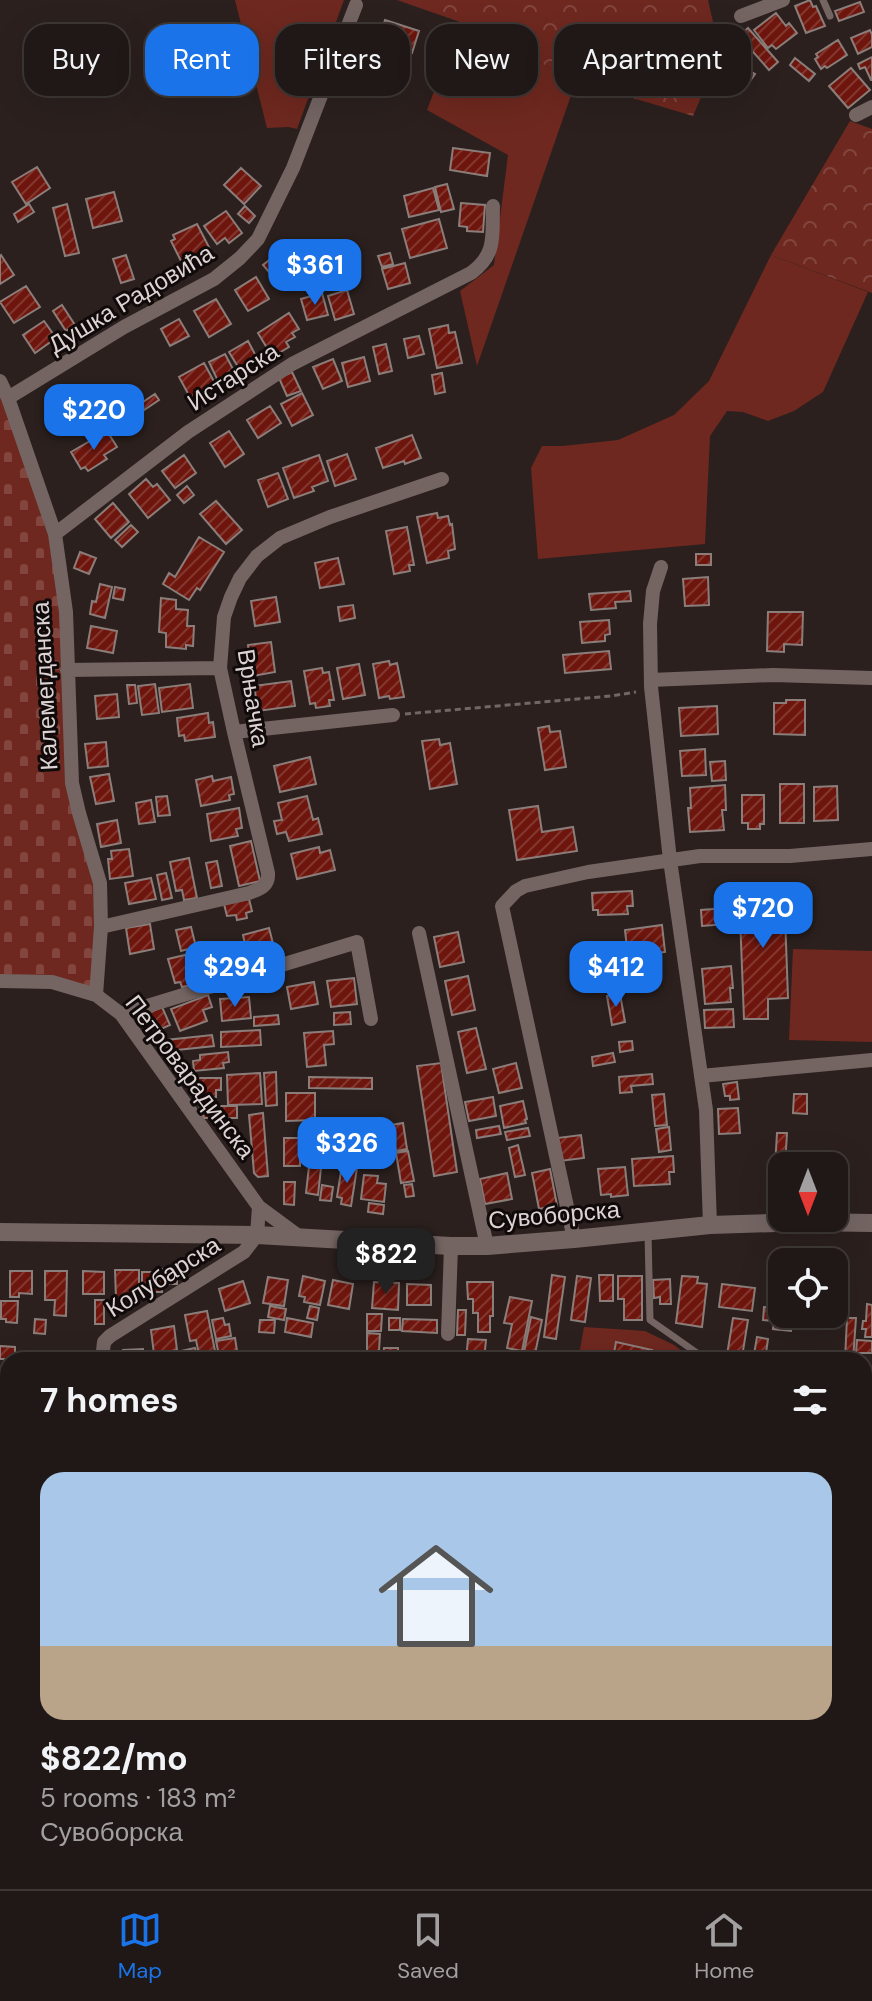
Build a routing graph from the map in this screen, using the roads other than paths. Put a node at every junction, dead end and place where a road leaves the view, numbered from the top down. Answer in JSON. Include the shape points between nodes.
{"nodes":[{"id":1,"x":783,"y":0,"type":"edge"},
{"id":2,"x":823,"y":0,"type":"edge"},
{"id":3,"x":356,"y":5,"type":"dead end"},
{"id":4,"x":741,"y":16,"type":"dead end"},
{"id":5,"x":830,"y":16,"type":"dead end"},
{"id":6,"x":872,"y":107,"type":"edge"},
{"id":7,"x":856,"y":115,"type":"dead end"},
{"id":8,"x":493,"y":206,"type":"dead end"},
{"id":9,"x":0,"y":381,"type":"edge"},
{"id":10,"x":8,"y":398,"type":"junction"},
{"id":11,"x":442,"y":479,"type":"dead end"},
{"id":12,"x":55,"y":534,"type":"junction"},
{"id":13,"x":661,"y":567,"type":"dead end"},
{"id":14,"x":220,"y":668,"type":"junction"},
{"id":15,"x":67,"y":670,"type":"junction"},
{"id":16,"x":872,"y":678,"type":"edge"},
{"id":17,"x":651,"y":684,"type":"junction"},
{"id":18,"x":393,"y":715,"type":"road end"},
{"id":19,"x":234,"y":732,"type":"junction"},
{"id":20,"x":872,"y":849,"type":"edge"},
{"id":21,"x":670,"y":860,"type":"junction"},
{"id":22,"x":101,"y":927,"type":"junction"},
{"id":23,"x":419,"y":933,"type":"dead end"},
{"id":24,"x":0,"y":981,"type":"edge"},
{"id":25,"x":96,"y":995,"type":"junction"},
{"id":26,"x":121,"y":1014,"type":"junction"},
{"id":27,"x":371,"y":1019,"type":"dead end"},
{"id":28,"x":872,"y":1060,"type":"edge"},
{"id":29,"x":701,"y":1076,"type":"junction"},
{"id":30,"x":259,"y":1207,"type":"junction"},
{"id":31,"x":872,"y":1223,"type":"edge"},
{"id":32,"x":710,"y":1225,"type":"junction"},
{"id":33,"x":648,"y":1231,"type":"junction"},
{"id":34,"x":0,"y":1232,"type":"edge"},
{"id":35,"x":257,"y":1235,"type":"junction"},
{"id":36,"x":301,"y":1238,"type":"junction"},
{"id":37,"x":574,"y":1239,"type":"junction"},
{"id":38,"x":451,"y":1246,"type":"junction"},
{"id":39,"x":487,"y":1246,"type":"junction"},
{"id":40,"x":448,"y":1334,"type":"dead end"},
{"id":41,"x":103,"y":1352,"type":"edge"},
{"id":42,"x":696,"y":1352,"type":"edge"}],
"edges":[{"from":1,"to":4,"type":"street"},
{"from":2,"to":5,"type":"lane"},
{"from":3,"to":10,"type":"street","name":"Душка Радовића","via":[[293,168],[258,239],[214,279]]},
{"from":6,"to":7,"type":"street"},
{"from":8,"to":12,"type":"street","name":"Истарска","via":[[492,243],[484,264],[292,364],[188,432]]},
{"from":9,"to":10,"type":"street","name":"Калемегданска"},
{"from":10,"to":12,"type":"street","name":"Калемегданска"},
{"from":11,"to":14,"type":"street","name":"Врњачка","via":[[317,522],[267,546],[231,597]]},
{"from":12,"to":15,"type":"street","name":"Калемегданска","via":[[66,612]]},
{"from":13,"to":17,"type":"street","via":[[650,624]]},
{"from":14,"to":15,"type":"street"},
{"from":14,"to":19,"type":"street","name":"Врњачка"},
{"from":15,"to":22,"type":"street","name":"Калемегданска","via":[[72,783],[100,883]]},
{"from":16,"to":17,"type":"street","via":[[773,675]]},
{"from":17,"to":21,"type":"street"},
{"from":18,"to":19,"type":"street"},
{"from":19,"to":22,"type":"street","name":"Врњачка","via":[[268,873],[265,885]]},
{"from":20,"to":21,"type":"street"},
{"from":21,"to":29,"type":"street"},
{"from":21,"to":37,"type":"street","via":[[525,886],[502,906]]},
{"from":22,"to":25,"type":"street","name":"Калемегданска"},
{"from":23,"to":39,"type":"street"},
{"from":24,"to":25,"type":"street","name":"Петроварадинска","via":[[52,982]]},
{"from":25,"to":26,"type":"street","name":"Петроварадинска"},
{"from":26,"to":27,"type":"street","via":[[357,942]]},
{"from":26,"to":30,"type":"street","name":"Петроварадинска"},
{"from":28,"to":29,"type":"street"},
{"from":29,"to":32,"type":"street"},
{"from":30,"to":35,"type":"street"},
{"from":30,"to":36,"type":"street","name":"Петроварадинска"},
{"from":31,"to":32,"type":"main road","name":"Сувоборска"},
{"from":32,"to":33,"type":"main road","name":"Сувоборска"},
{"from":33,"to":37,"type":"main road","name":"Сувоборска"},
{"from":33,"to":42,"type":"lane","via":[[650,1320]]},
{"from":34,"to":35,"type":"main road","name":"Сувоборска"},
{"from":35,"to":36,"type":"main road","name":"Сувоборска"},
{"from":35,"to":41,"type":"street","name":"Колубарска","via":[[244,1252],[110,1336]]},
{"from":36,"to":38,"type":"main road","name":"Сувоборска"},
{"from":37,"to":39,"type":"main road","name":"Сувоборска"},
{"from":38,"to":39,"type":"main road","name":"Сувоборска"},
{"from":38,"to":40,"type":"street"}]}
